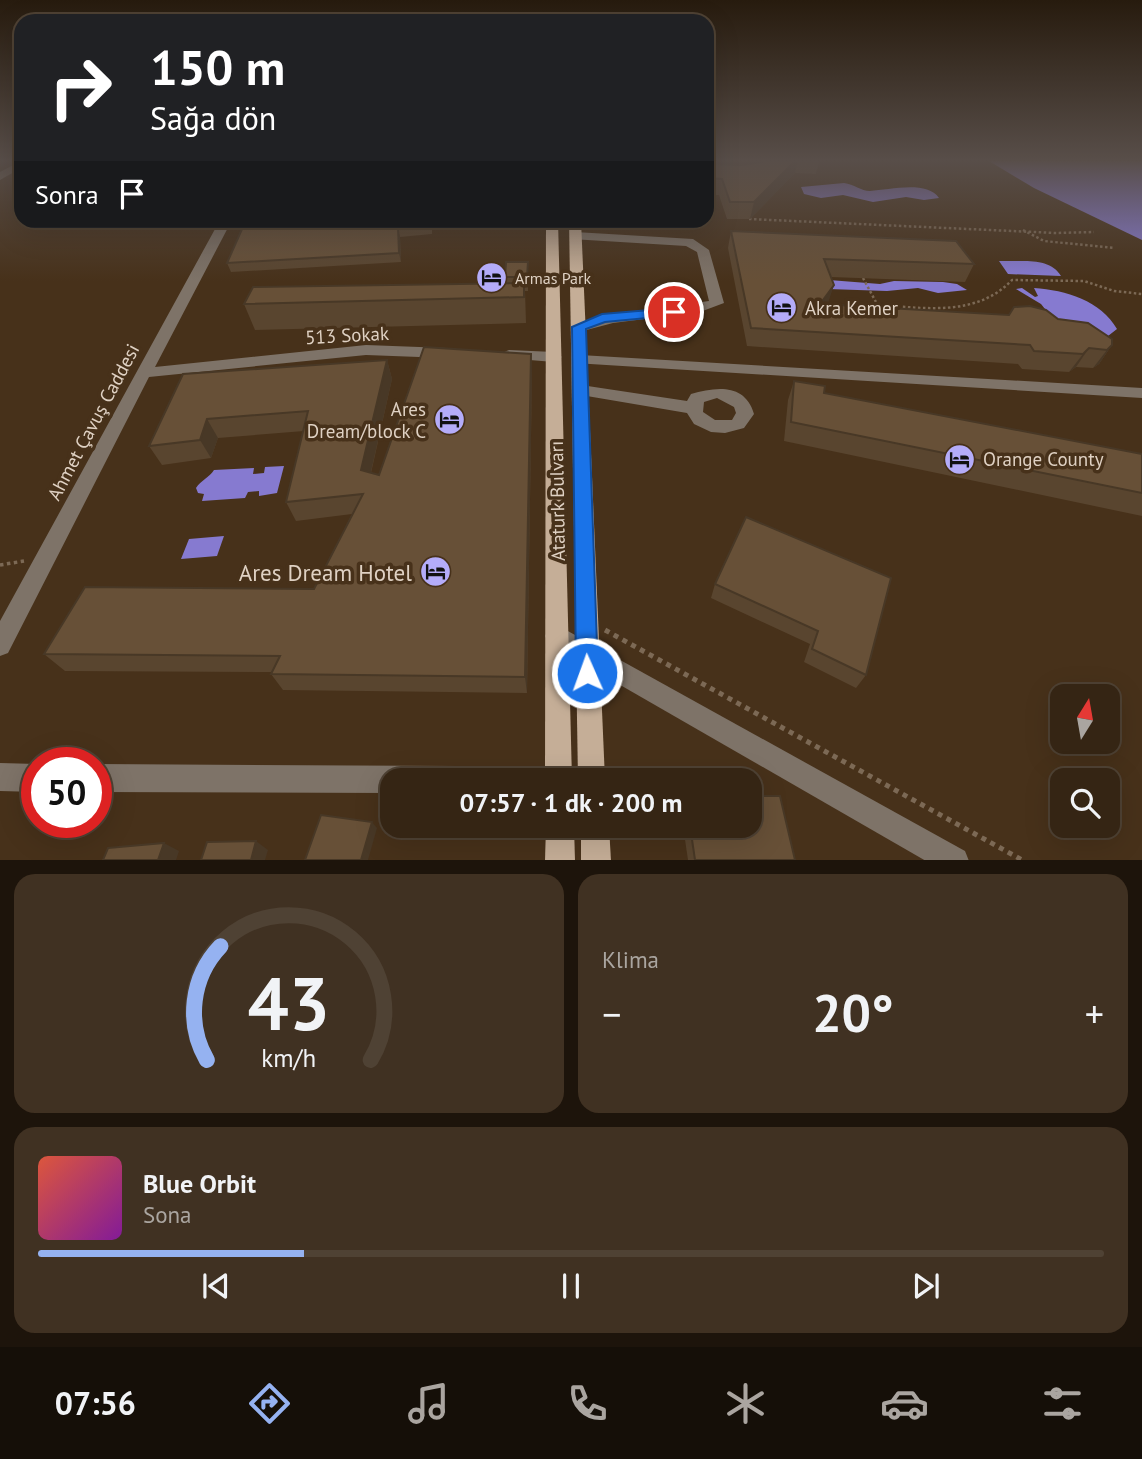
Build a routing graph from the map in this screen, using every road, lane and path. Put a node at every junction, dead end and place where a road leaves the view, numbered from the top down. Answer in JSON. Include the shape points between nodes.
{"nodes":[{"id":1,"x":749,"y":219,"type":"edge"},
{"id":2,"x":222,"y":228,"type":"edge"},
{"id":3,"x":552,"y":228,"type":"edge"},
{"id":4,"x":575,"y":228,"type":"edge"},
{"id":5,"x":1021,"y":229,"type":"junction"},
{"id":6,"x":1094,"y":232,"type":"dead end"},
{"id":7,"x":1114,"y":248,"type":"dead end"},
{"id":8,"x":863,"y":278,"type":"edge"},
{"id":9,"x":1142,"y":294,"type":"edge"},
{"id":10,"x":579,"y":327,"type":"junction"},
{"id":11,"x":460,"y":354,"type":"edge"},
{"id":12,"x":487,"y":354,"type":"edge"},
{"id":13,"x":554,"y":357,"type":"junction"},
{"id":14,"x":580,"y":360,"type":"junction"},
{"id":15,"x":143,"y":373,"type":"junction"},
{"id":16,"x":581,"y":390,"type":"junction"},
{"id":17,"x":1142,"y":393,"type":"edge"},
{"id":18,"x":692,"y":408,"type":"dead end"},
{"id":19,"x":600,"y":627,"type":"dead end"},
{"id":20,"x":557,"y":636,"type":"junction"},
{"id":21,"x":0,"y":645,"type":"edge"},
{"id":22,"x":587,"y":652,"type":"junction"},
{"id":23,"x":559,"y":768,"type":"edge"},
{"id":24,"x":592,"y":768,"type":"edge"},
{"id":25,"x":0,"y":778,"type":"edge"},
{"id":26,"x":21,"y":778,"type":"edge"},
{"id":27,"x":112,"y":778,"type":"edge"},
{"id":28,"x":380,"y":780,"type":"edge"},
{"id":29,"x":560,"y":838,"type":"edge"},
{"id":30,"x":595,"y":838,"type":"edge"},
{"id":31,"x":560,"y":860,"type":"edge"},
{"id":32,"x":596,"y":860,"type":"edge"},
{"id":33,"x":955,"y":860,"type":"edge"},
{"id":34,"x":1024,"y":860,"type":"edge"}],
"edges":[{"from":1,"to":5,"type":"path"},
{"from":2,"to":15,"type":"street","name":"Ahmet Çavuş Caddesi"},
{"from":3,"to":13,"type":"main road","name":"Ataturk Bulvarı"},
{"from":4,"to":10,"type":"main road","name":"Ataturk Bulvarı"},
{"from":4,"to":10,"type":"street","via":[[689,242],[703,250],[717,303],[693,311],[602,318]]},
{"from":5,"to":6,"type":"path"},
{"from":5,"to":7,"type":"path","via":[[1044,241]]},
{"from":8,"to":9,"type":"path","via":[[878,306],[958,309],[1006,290],[1012,280],[1084,281],[1114,292]]},
{"from":10,"to":14,"type":"main road","name":"Ataturk Bulvarı"},
{"from":11,"to":15,"type":"street","name":"513 Sokak","via":[[366,350]]},
{"from":12,"to":13,"type":"street"},
{"from":13,"to":20,"type":"main road","name":"Ataturk Bulvarı"},
{"from":14,"to":16,"type":"main road","name":"Ataturk Bulvarı"},
{"from":14,"to":17,"type":"street"},
{"from":15,"to":21,"type":"street","name":"Ahmet Çavuş Caddesi"},
{"from":16,"to":18,"type":"street"},
{"from":16,"to":22,"type":"main road","name":"Ataturk Bulvarı"},
{"from":19,"to":34,"type":"path"},
{"from":20,"to":22,"type":"street"},
{"from":20,"to":23,"type":"main road","name":"Ataturk Bulvarı"},
{"from":22,"to":24,"type":"main road","name":"Ataturk Bulvarı"},
{"from":22,"to":33,"type":"street"},
{"from":25,"to":26,"type":"street"},
{"from":27,"to":28,"type":"street"},
{"from":29,"to":31,"type":"main road"},
{"from":30,"to":32,"type":"main road"}]}
